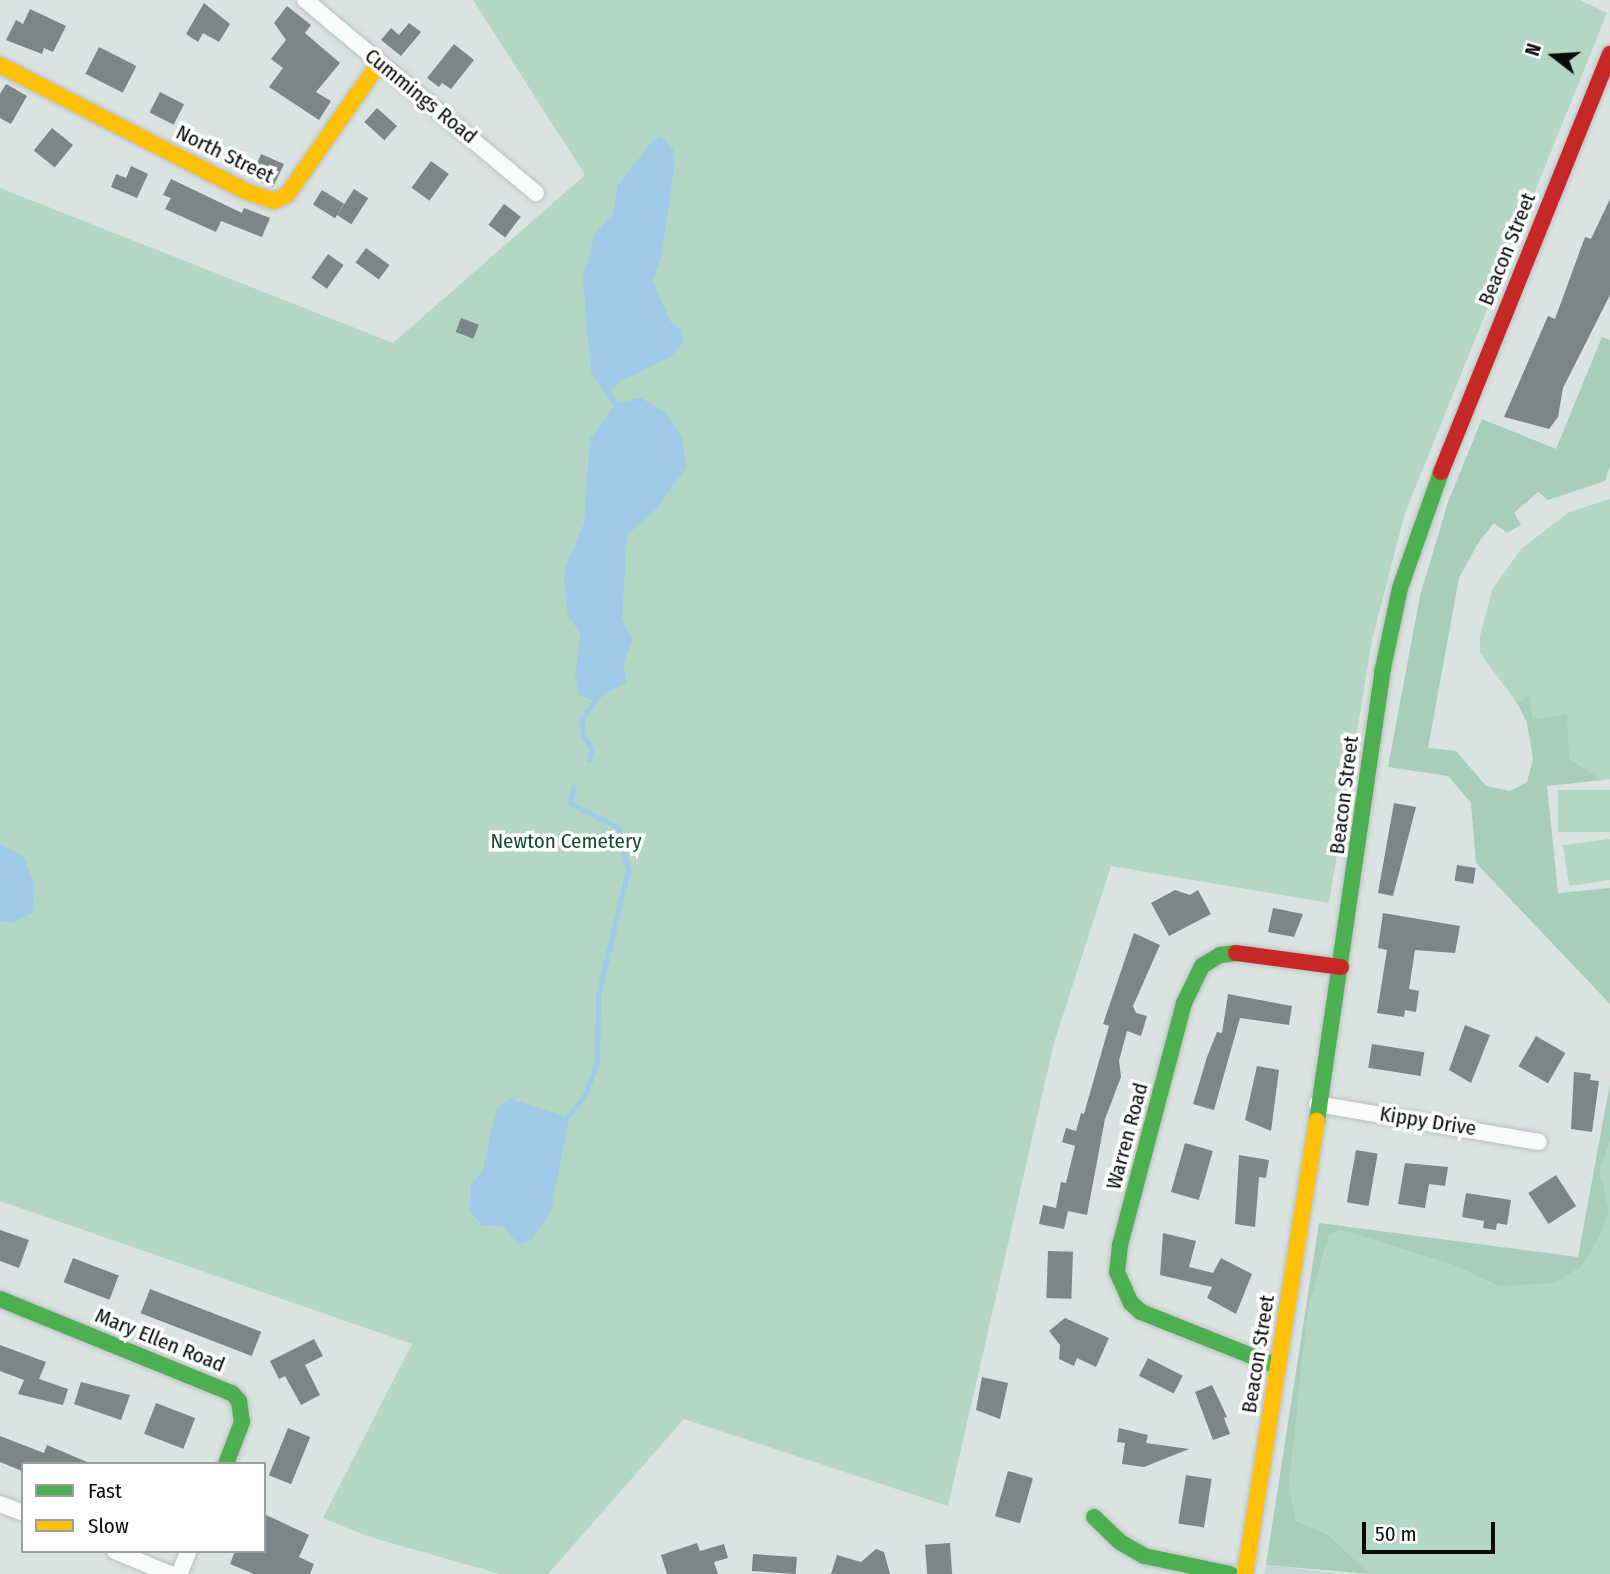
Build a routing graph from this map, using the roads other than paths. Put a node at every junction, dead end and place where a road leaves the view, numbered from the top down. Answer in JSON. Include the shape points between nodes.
{"nodes":[{"id":1,"x":305,"y":0,"type":"edge"},
{"id":2,"x":1610,"y":54,"type":"edge"},
{"id":3,"x":379,"y":63,"type":"junction"},
{"id":4,"x":0,"y":65,"type":"edge"},
{"id":5,"x":536,"y":193,"type":"dead end"},
{"id":6,"x":1341,"y":967,"type":"junction"},
{"id":7,"x":1317,"y":1104,"type":"junction"},
{"id":8,"x":1539,"y":1142,"type":"dead end"},
{"id":9,"x":0,"y":1299,"type":"edge"},
{"id":10,"x":1277,"y":1366,"type":"junction"},
{"id":11,"x":227,"y":1462,"type":"edge"},
{"id":12,"x":0,"y":1504,"type":"edge"},
{"id":13,"x":21,"y":1512,"type":"edge"},
{"id":14,"x":1094,"y":1517,"type":"dead end"},
{"id":15,"x":120,"y":1553,"type":"edge"},
{"id":16,"x":188,"y":1553,"type":"edge"},
{"id":17,"x":170,"y":1574,"type":"edge"},
{"id":18,"x":179,"y":1574,"type":"edge"},
{"id":19,"x":1230,"y":1574,"type":"edge"},
{"id":20,"x":1245,"y":1574,"type":"edge"}],
"edges":[{"from":1,"to":3,"type":"street","name":"Cummings Road"},
{"from":2,"to":6,"type":"street","name":"Beacon Street","via":[[1414,539],[1382,673]]},
{"from":3,"to":4,"type":"street","name":"North Street","via":[[287,195],[274,201],[245,191]]},
{"from":3,"to":5,"type":"street","name":"Cummings Road"},
{"from":6,"to":7,"type":"street","name":"Beacon Street"},
{"from":6,"to":10,"type":"street","name":"Warren Road","via":[[1240,953],[1220,955],[1202,966],[1184,1003],[1121,1244],[1117,1272],[1131,1303],[1141,1312]]},
{"from":7,"to":8,"type":"street","name":"Kippy Drive"},
{"from":7,"to":10,"type":"street","name":"Beacon Street"},
{"from":9,"to":11,"type":"street","name":"Mary Ellen Road","via":[[232,1393],[239,1401],[242,1422]]},
{"from":10,"to":20,"type":"street","name":"Beacon Street"},
{"from":12,"to":13,"type":"street"},
{"from":14,"to":19,"type":"street","via":[[1120,1542],[1144,1556]]},
{"from":15,"to":17,"type":"street"},
{"from":16,"to":18,"type":"street"}]}
